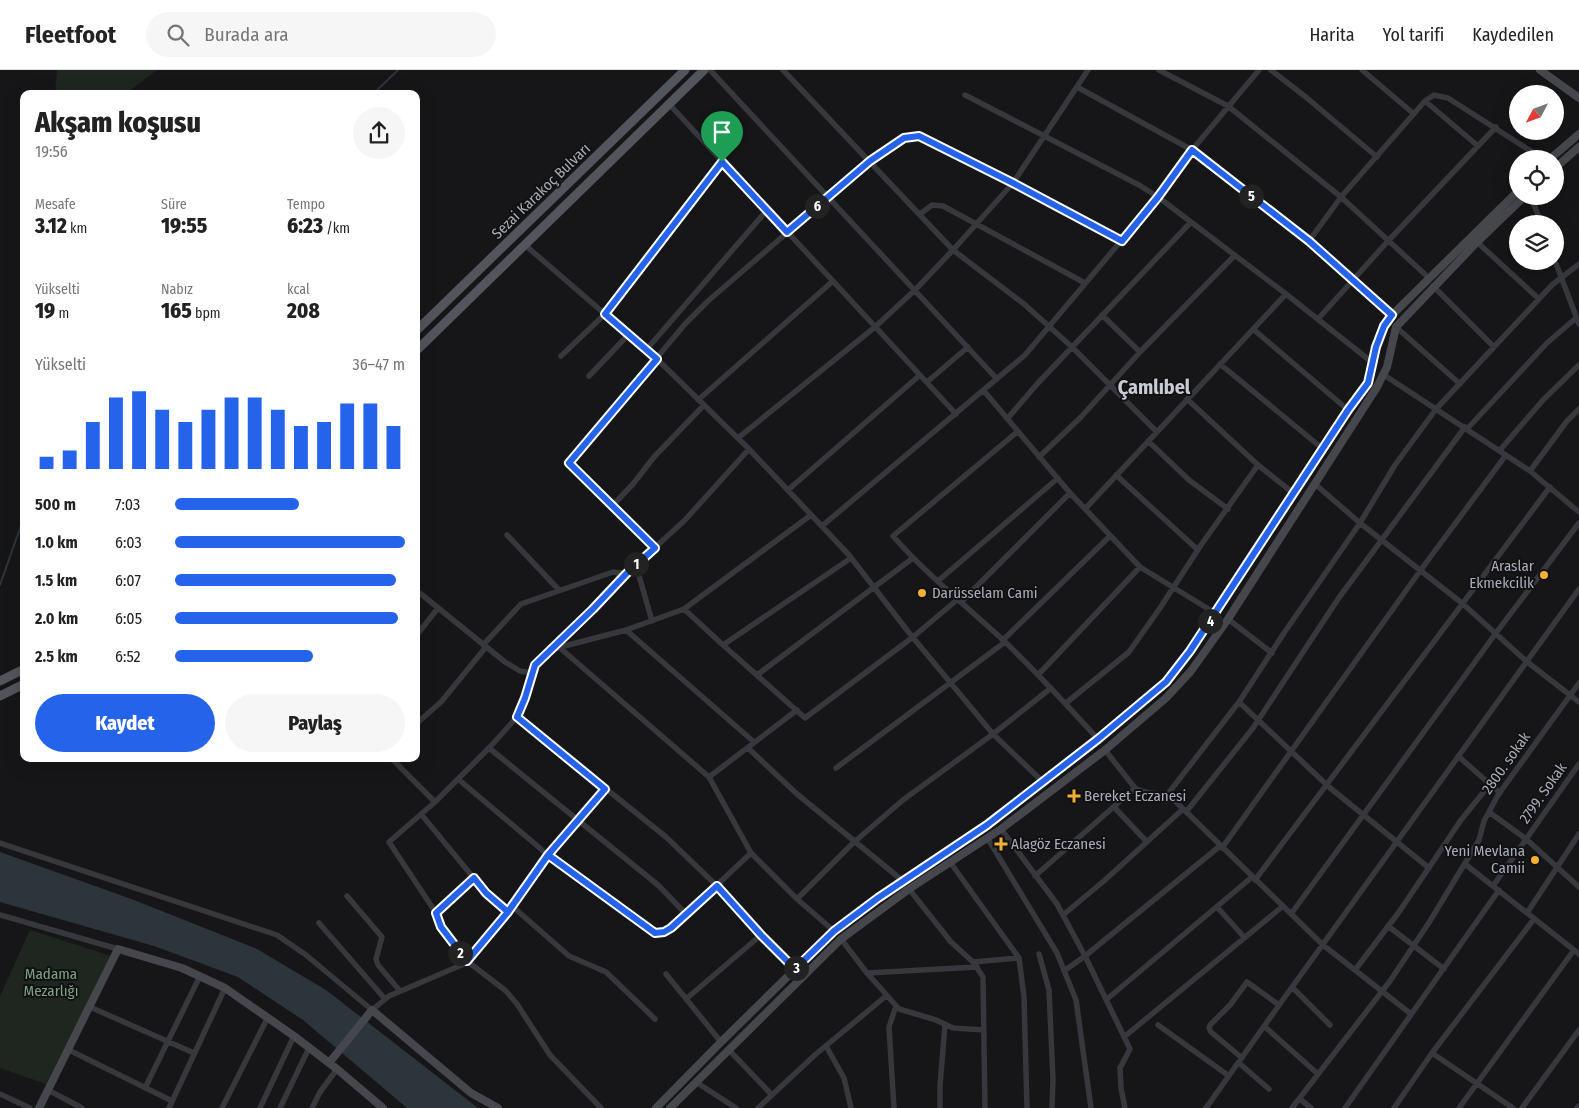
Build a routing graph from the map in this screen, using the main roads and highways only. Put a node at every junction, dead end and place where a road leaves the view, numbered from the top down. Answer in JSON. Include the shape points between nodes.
{"nodes":[{"id":1,"x":685,"y":70,"type":"edge"},
{"id":2,"x":704,"y":70,"type":"edge"},
{"id":3,"x":1540,"y":70,"type":"edge"},
{"id":4,"x":1579,"y":98,"type":"edge"},
{"id":5,"x":1579,"y":134,"type":"edge"},
{"id":6,"x":1579,"y":147,"type":"edge"},
{"id":7,"x":1560,"y":150,"type":"edge"},
{"id":8,"x":1564,"y":160,"type":"edge"},
{"id":9,"x":1509,"y":199,"type":"edge"},
{"id":10,"x":1516,"y":205,"type":"edge"},
{"id":11,"x":420,"y":327,"type":"edge"},
{"id":12,"x":420,"y":347,"type":"edge"},
{"id":13,"x":20,"y":671,"type":"edge"},
{"id":14,"x":0,"y":681,"type":"edge"},
{"id":15,"x":20,"y":686,"type":"edge"},
{"id":16,"x":0,"y":696,"type":"edge"},
{"id":17,"x":332,"y":1060,"type":"junction"},
{"id":18,"x":39,"y":1108,"type":"edge"},
{"id":19,"x":384,"y":1108,"type":"edge"},
{"id":20,"x":498,"y":1108,"type":"edge"},
{"id":21,"x":656,"y":1108,"type":"edge"},
{"id":22,"x":670,"y":1108,"type":"edge"}],
"edges":[{"from":1,"to":11,"type":"main road","name":"Sezai Karakoç Bulvarı"},
{"from":2,"to":12,"type":"main road"},
{"from":3,"to":4,"type":"main road"},
{"from":5,"to":7,"type":"main road"},
{"from":6,"to":8,"type":"main road"},
{"from":9,"to":21,"type":"main road","via":[[1384,326],[1368,383],[1190,651],[1166,682],[987,825],[834,931]]},
{"from":10,"to":22,"type":"main road","via":[[1396,327],[1384,375],[1228,619],[1191,671],[1166,698],[1105,750],[988,839],[841,939]]},
{"from":13,"to":14,"type":"main road"},
{"from":15,"to":16,"type":"main road"},
{"from":17,"to":18,"type":"main road","via":[[309,1048],[225,988],[182,968],[118,948]]},
{"from":17,"to":19,"type":"main road","via":[[337,1069]]},
{"from":17,"to":20,"type":"main road","via":[[372,1010],[471,1093]]}]}
